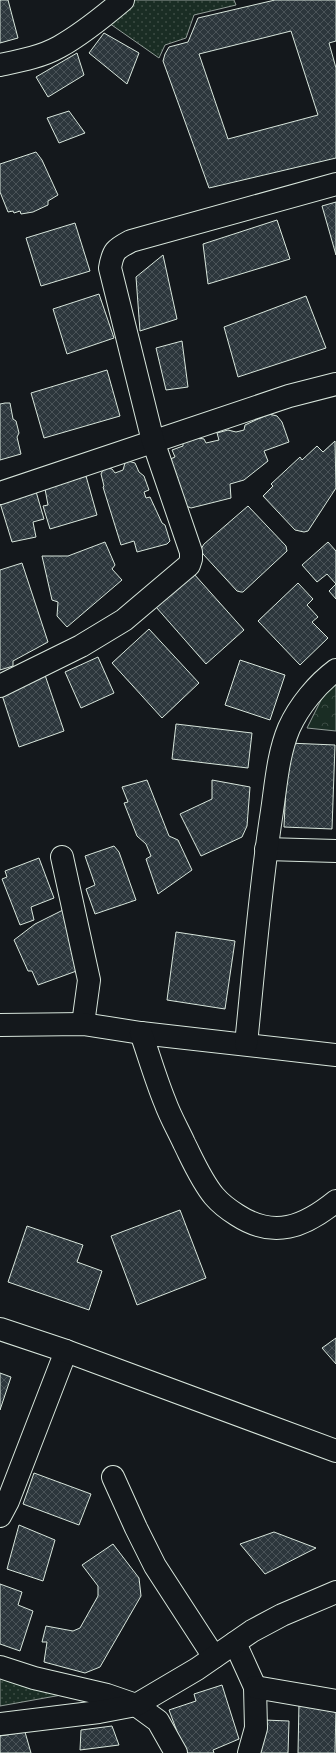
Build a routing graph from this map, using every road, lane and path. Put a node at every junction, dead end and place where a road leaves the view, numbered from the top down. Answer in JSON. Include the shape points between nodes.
{"nodes":[{"id":1,"x":123,"y":0,"type":"edge"},
{"id":2,"x":0,"y":65,"type":"edge"},
{"id":3,"x":336,"y":184,"type":"edge"},
{"id":4,"x":336,"y":384,"type":"edge"},
{"id":5,"x":153,"y":441,"type":"junction"},
{"id":6,"x":0,"y":493,"type":"edge"},
{"id":7,"x":336,"y":670,"type":"edge"},
{"id":8,"x":0,"y":686,"type":"edge"},
{"id":9,"x":266,"y":849,"type":"junction"},
{"id":10,"x":336,"y":851,"type":"edge"},
{"id":11,"x":62,"y":857,"type":"dead end"},
{"id":12,"x":84,"y":1024,"type":"junction"},
{"id":13,"x":0,"y":1025,"type":"edge"},
{"id":14,"x":141,"y":1033,"type":"junction"},
{"id":15,"x":246,"y":1044,"type":"junction"},
{"id":16,"x":336,"y":1055,"type":"edge"},
{"id":17,"x":336,"y":1201,"type":"edge"},
{"id":18,"x":0,"y":1329,"type":"edge"},
{"id":19,"x":66,"y":1351,"type":"junction"},
{"id":20,"x":336,"y":1451,"type":"edge"},
{"id":21,"x":113,"y":1477,"type":"dead end"},
{"id":22,"x":0,"y":1516,"type":"edge"},
{"id":23,"x":336,"y":1592,"type":"edge"},
{"id":24,"x":235,"y":1643,"type":"junction"},
{"id":25,"x":214,"y":1656,"type":"junction"},
{"id":26,"x":0,"y":1667,"type":"edge"},
{"id":27,"x":255,"y":1687,"type":"junction"},
{"id":28,"x":336,"y":1701,"type":"edge"},
{"id":29,"x":136,"y":1705,"type":"junction"},
{"id":30,"x":0,"y":1724,"type":"edge"},
{"id":31,"x":176,"y":1753,"type":"edge"},
{"id":32,"x":249,"y":1753,"type":"edge"}],
"edges":[{"from":1,"to":2,"type":"street","via":[[98,21],[58,48]]},
{"from":3,"to":5,"type":"street","via":[[131,241],[116,249],[110,268]]},
{"from":4,"to":5,"type":"street","via":[[288,396]]},
{"from":5,"to":6,"type":"street"},
{"from":5,"to":8,"type":"street","via":[[191,552],[189,565],[124,620],[82,646]]},
{"from":7,"to":9,"type":"street","via":[[327,676],[299,709],[289,729],[281,753]]},
{"from":9,"to":10,"type":"street"},
{"from":9,"to":15,"type":"street"},
{"from":11,"to":12,"type":"street","via":[[89,980]]},
{"from":12,"to":13,"type":"street"},
{"from":12,"to":14,"type":"street"},
{"from":14,"to":15,"type":"street"},
{"from":14,"to":17,"type":"street","via":[[165,1103],[199,1174],[214,1197],[230,1211],[258,1226],[284,1227],[312,1217]]},
{"from":15,"to":16,"type":"street"},
{"from":18,"to":19,"type":"street"},
{"from":19,"to":20,"type":"street"},
{"from":19,"to":22,"type":"street"},
{"from":21,"to":25,"type":"street","via":[[155,1566]]},
{"from":23,"to":24,"type":"street","via":[[265,1624]]},
{"from":24,"to":25,"type":"street"},
{"from":24,"to":27,"type":"street"},
{"from":25,"to":29,"type":"street"},
{"from":26,"to":29,"type":"street"},
{"from":27,"to":28,"type":"street"},
{"from":27,"to":32,"type":"street","via":[[256,1728]]},
{"from":29,"to":30,"type":"street"},
{"from":29,"to":31,"type":"street","via":[[158,1721]]}]}
